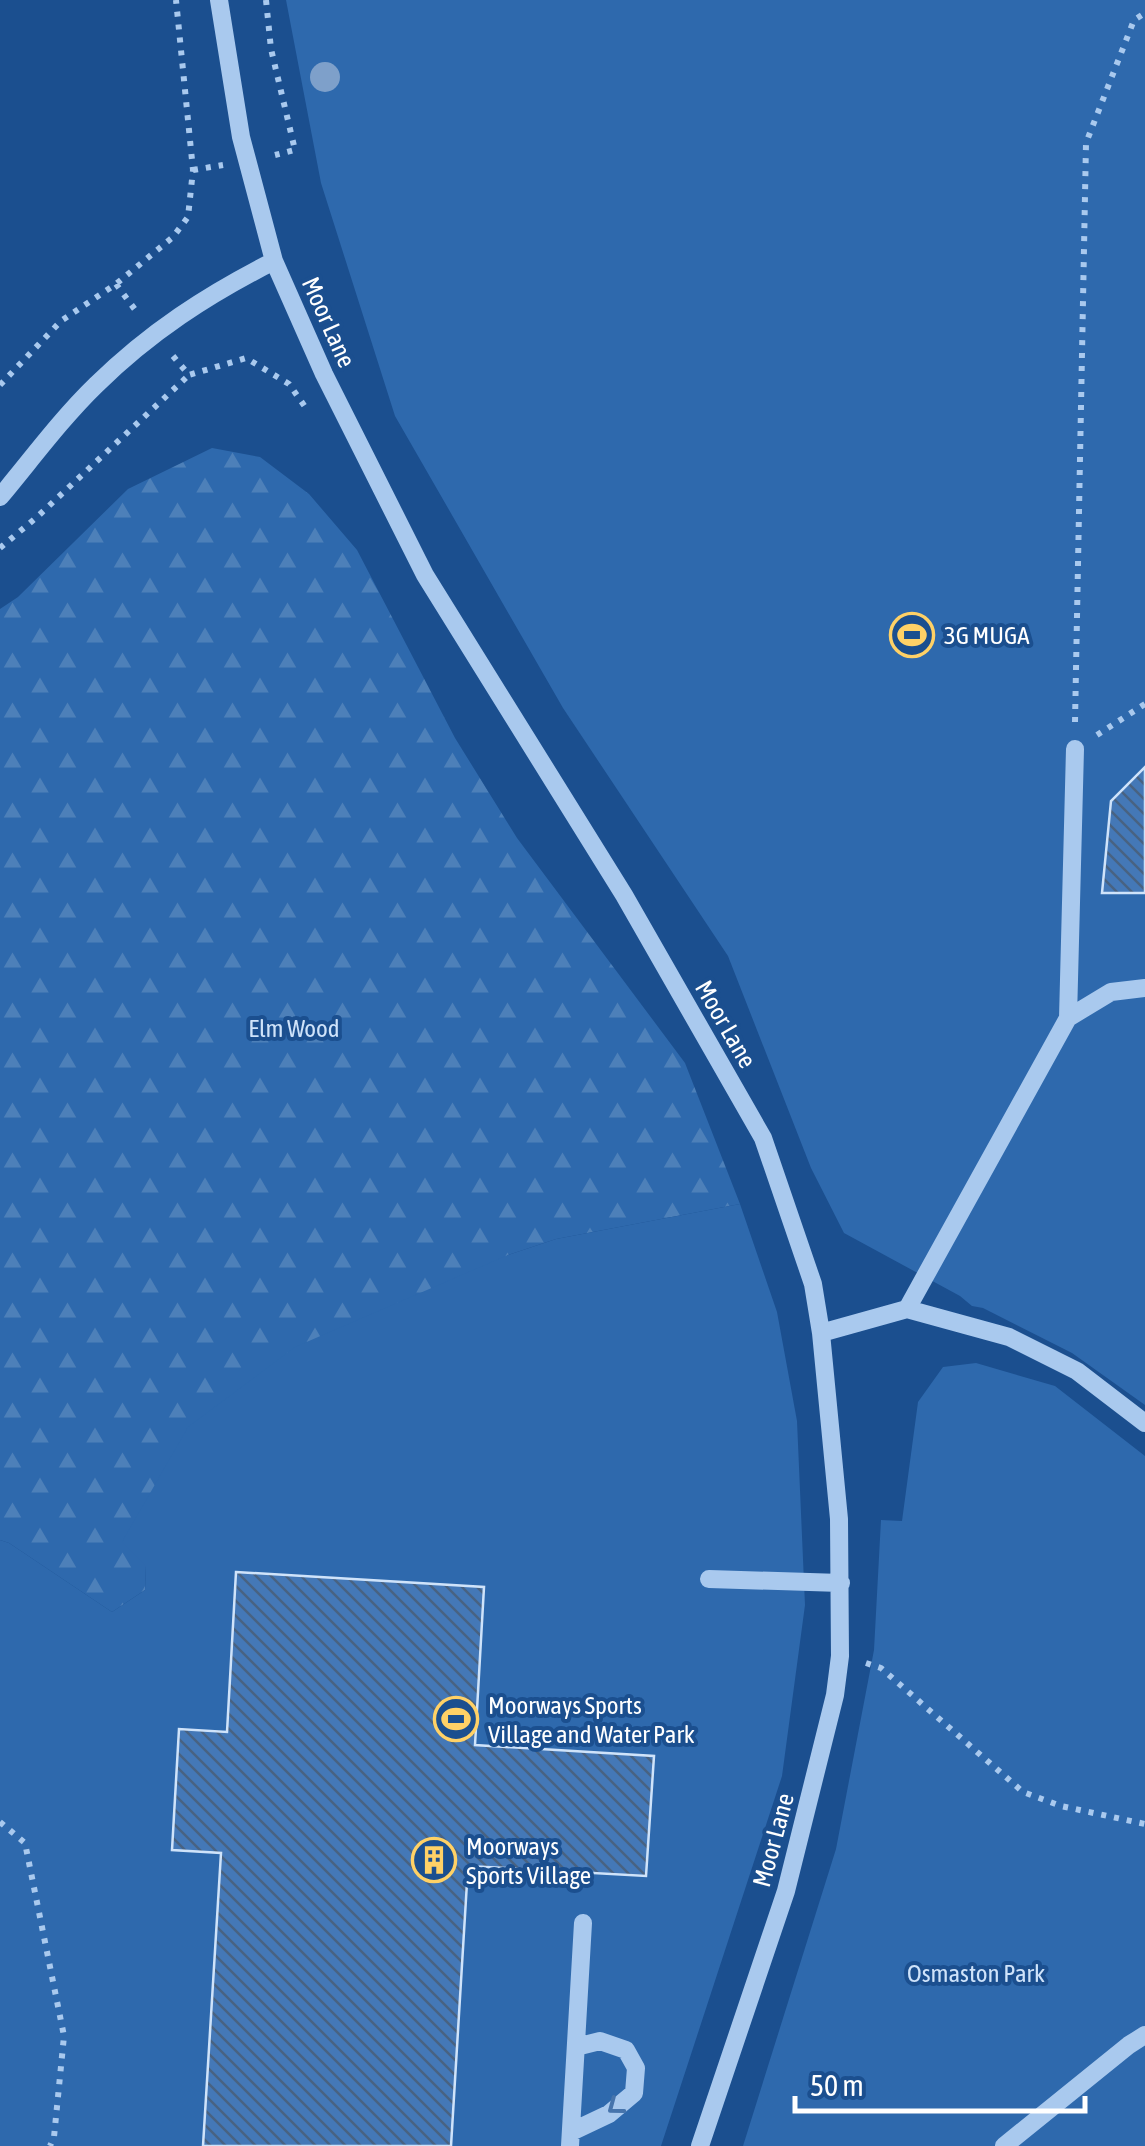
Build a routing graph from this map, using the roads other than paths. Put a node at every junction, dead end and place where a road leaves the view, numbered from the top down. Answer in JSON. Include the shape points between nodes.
{"nodes":[{"id":1,"x":219,"y":0,"type":"edge"},
{"id":2,"x":274,"y":260,"type":"junction"},
{"id":3,"x":0,"y":498,"type":"edge"},
{"id":4,"x":1075,"y":749,"type":"road end"},
{"id":5,"x":1145,"y":988,"type":"edge"},
{"id":6,"x":1068,"y":1018,"type":"junction"},
{"id":7,"x":907,"y":1308,"type":"junction"},
{"id":8,"x":820,"y":1333,"type":"junction"},
{"id":9,"x":1145,"y":1423,"type":"edge"},
{"id":10,"x":709,"y":1579,"type":"dead end"},
{"id":11,"x":841,"y":1583,"type":"junction"},
{"id":12,"x":583,"y":1923,"type":"dead end"},
{"id":13,"x":1145,"y":2035,"type":"edge"},
{"id":14,"x":576,"y":2047,"type":"junction"},
{"id":15,"x":571,"y":2139,"type":"edge"},
{"id":16,"x":700,"y":2146,"type":"edge"},
{"id":17,"x":1004,"y":2146,"type":"edge"}],
"edges":[{"from":1,"to":2,"type":"street","name":"Moor Lane","via":[[241,136]]},
{"from":2,"to":3,"type":"street","via":[[154,334],[93,387]]},
{"from":2,"to":8,"type":"street","name":"Moor Lane","via":[[425,574],[624,895],[762,1138],[813,1284]]},
{"from":4,"to":6,"type":"street"},
{"from":5,"to":6,"type":"street","via":[[1112,992]]},
{"from":6,"to":7,"type":"street"},
{"from":7,"to":8,"type":"street"},
{"from":7,"to":9,"type":"street","via":[[1009,1337],[1077,1372]]},
{"from":8,"to":11,"type":"street","name":"Moor Lane"},
{"from":10,"to":11,"type":"street"},
{"from":11,"to":16,"type":"street","name":"Moor Lane","via":[[836,1695],[786,1891]]},
{"from":12,"to":14,"type":"street"},
{"from":13,"to":17,"type":"street"},
{"from":14,"to":15,"type":"street"},
{"from":14,"to":15,"type":"street","one_way":true,"via":[[600,2041],[626,2050],[636,2068],[634,2093]]}]}
